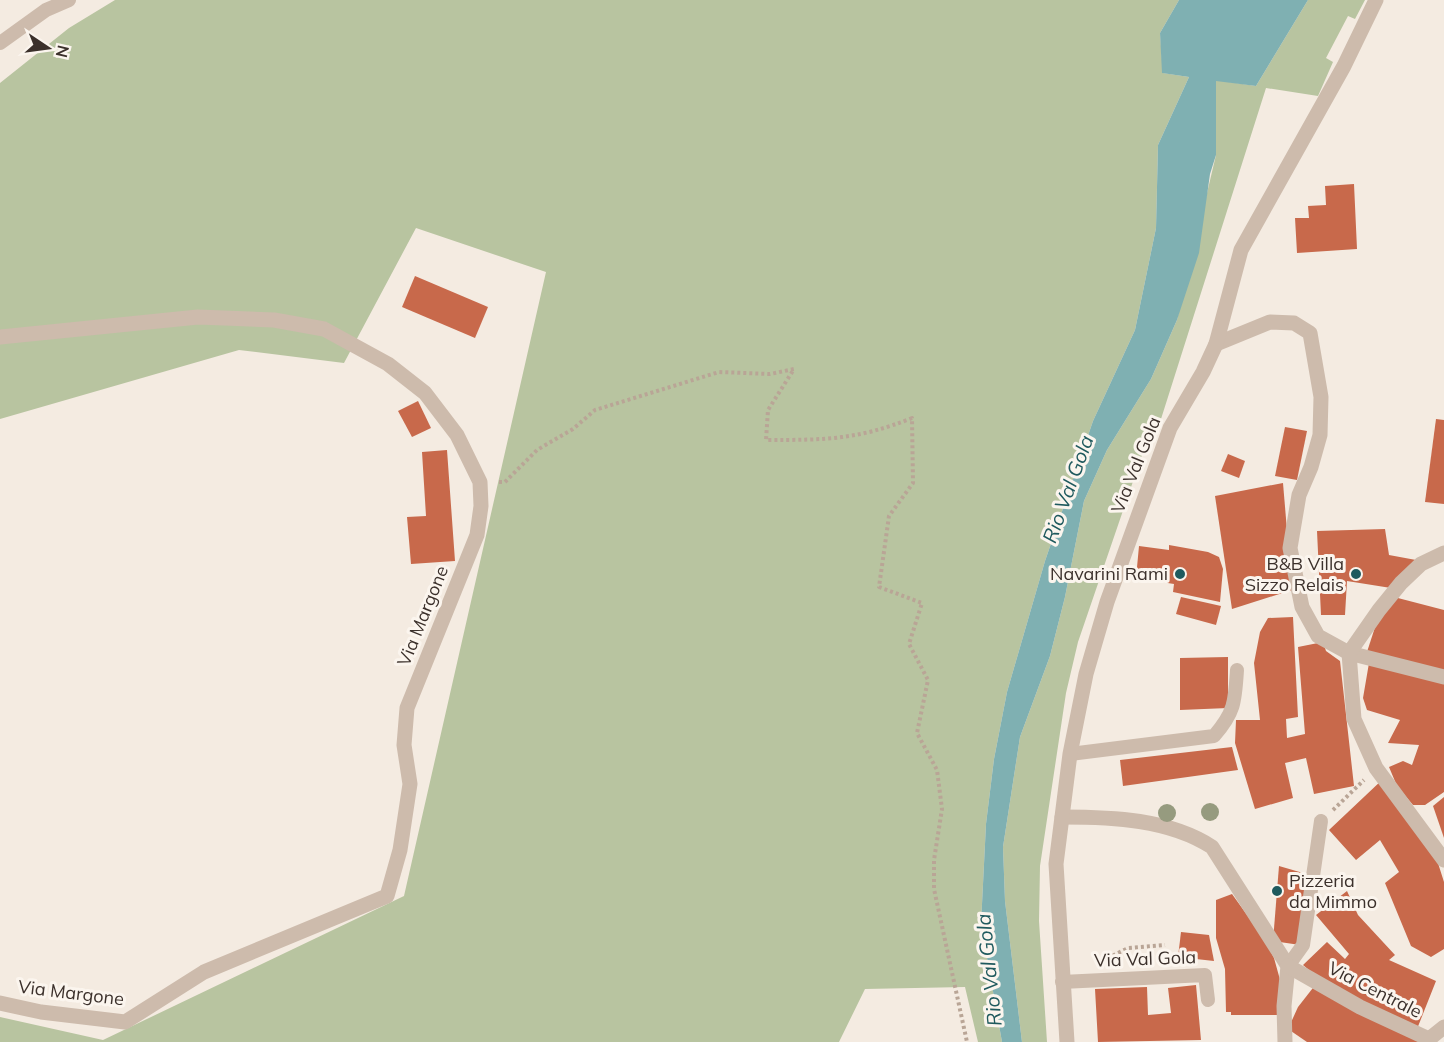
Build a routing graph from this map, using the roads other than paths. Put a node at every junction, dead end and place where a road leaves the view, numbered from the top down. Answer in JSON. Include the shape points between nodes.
{"nodes":[{"id":1,"x":69,"y":0,"type":"edge"},
{"id":2,"x":1376,"y":0,"type":"edge"},
{"id":3,"x":0,"y":43,"type":"edge"},
{"id":4,"x":0,"y":337,"type":"edge"},
{"id":5,"x":1216,"y":344,"type":"junction"},
{"id":6,"x":1444,"y":553,"type":"edge"},
{"id":7,"x":1349,"y":653,"type":"junction"},
{"id":8,"x":1237,"y":670,"type":"dead end"},
{"id":9,"x":1444,"y":678,"type":"edge"},
{"id":10,"x":1070,"y":754,"type":"junction"},
{"id":11,"x":1062,"y":817,"type":"junction"},
{"id":12,"x":1321,"y":821,"type":"road end"},
{"id":13,"x":1444,"y":860,"type":"edge"},
{"id":14,"x":1288,"y":966,"type":"junction"},
{"id":15,"x":1062,"y":982,"type":"junction"},
{"id":16,"x":1208,"y":1000,"type":"dead end"},
{"id":17,"x":0,"y":1003,"type":"edge"},
{"id":18,"x":1444,"y":1027,"type":"edge"},
{"id":19,"x":1066,"y":1042,"type":"edge"},
{"id":20,"x":1286,"y":1042,"type":"edge"}],
"edges":[{"from":1,"to":3,"type":"lane","via":[[46,10]]},
{"from":2,"to":5,"type":"street","name":"Via Val Gola","via":[[1344,66],[1241,250]]},
{"from":4,"to":17,"type":"street","name":"Via Margone","via":[[198,317],[274,320],[324,329],[388,364],[425,393],[457,435],[480,482],[481,506],[477,535],[407,708],[404,745],[410,784],[400,850],[387,896],[204,972],[125,1022]]},
{"from":5,"to":7,"type":"street","via":[[1270,322],[1294,323],[1310,333],[1321,397],[1320,435],[1299,495],[1290,548],[1302,607],[1318,636]]},
{"from":5,"to":10,"type":"street","name":"Via Val Gola","via":[[1170,428],[1135,520],[1086,674]]},
{"from":6,"to":7,"type":"street","via":[[1421,564],[1401,583]]},
{"from":7,"to":9,"type":"street"},
{"from":7,"to":13,"type":"street","via":[[1354,718],[1376,768]]},
{"from":8,"to":10,"type":"lane","via":[[1235,704],[1214,736]]},
{"from":10,"to":11,"type":"street","name":"Via Val Gola"},
{"from":11,"to":14,"type":"street","via":[[1120,817],[1197,837],[1212,847]]},
{"from":11,"to":15,"type":"street","name":"Via Val Gola","via":[[1056,864]]},
{"from":12,"to":14,"type":"lane","via":[[1303,945]]},
{"from":14,"to":18,"type":"street","name":"Via Centrale","via":[[1360,1007],[1429,1039]]},
{"from":14,"to":20,"type":"street"},
{"from":15,"to":16,"type":"lane","name":"Via Val Gola","via":[[1205,975]]},
{"from":15,"to":19,"type":"street","name":"Via Val Gola"}]}
